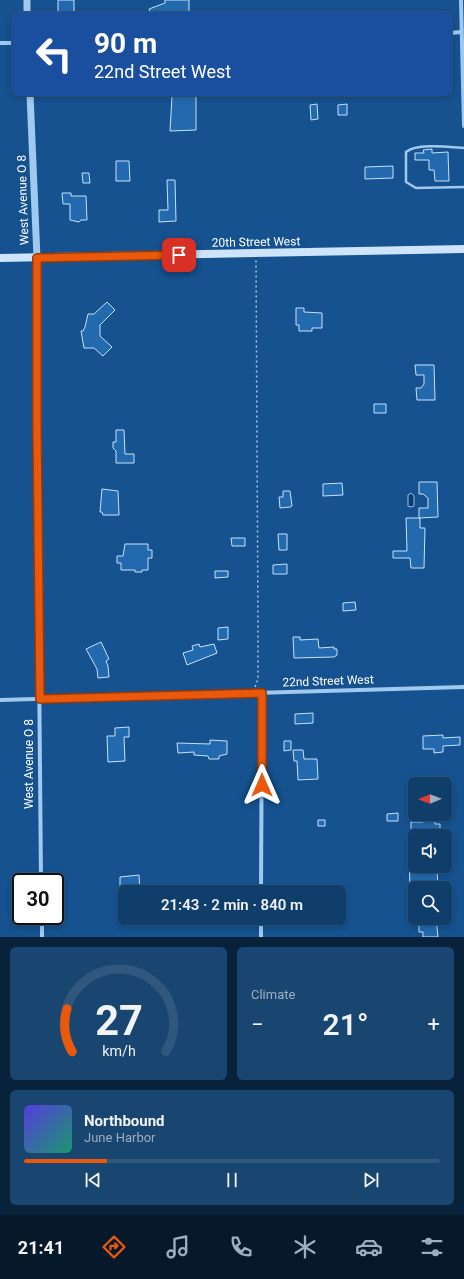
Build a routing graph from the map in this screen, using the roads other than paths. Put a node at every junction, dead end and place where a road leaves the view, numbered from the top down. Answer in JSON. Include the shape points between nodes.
{"nodes":[{"id":1,"x":27,"y":0,"type":"edge"},
{"id":2,"x":461,"y":0,"type":"edge"},
{"id":3,"x":27,"y":12,"type":"edge"},
{"id":4,"x":462,"y":32,"type":"junction"},
{"id":5,"x":452,"y":33,"type":"edge"},
{"id":6,"x":0,"y":43,"type":"edge"},
{"id":7,"x":12,"y":43,"type":"edge"},
{"id":8,"x":30,"y":96,"type":"edge"},
{"id":9,"x":464,"y":126,"type":"edge"},
{"id":10,"x":464,"y":148,"type":"edge"},
{"id":11,"x":464,"y":187,"type":"edge"},
{"id":12,"x":464,"y":249,"type":"edge"},
{"id":13,"x":0,"y":258,"type":"edge"},
{"id":14,"x":37,"y":258,"type":"junction"},
{"id":15,"x":464,"y":687,"type":"edge"},
{"id":16,"x":262,"y":693,"type":"junction"},
{"id":17,"x":40,"y":699,"type":"junction"},
{"id":18,"x":0,"y":700,"type":"edge"},
{"id":19,"x":41,"y":873,"type":"edge"},
{"id":20,"x":261,"y":885,"type":"edge"},
{"id":21,"x":42,"y":925,"type":"edge"},
{"id":22,"x":261,"y":925,"type":"edge"},
{"id":23,"x":42,"y":937,"type":"edge"},
{"id":24,"x":261,"y":937,"type":"edge"}],
"edges":[{"from":1,"to":3,"type":"street"},
{"from":2,"to":4,"type":"street"},
{"from":4,"to":5,"type":"street"},
{"from":4,"to":9,"type":"street"},
{"from":6,"to":7,"type":"street"},
{"from":8,"to":14,"type":"street","name":"West Avenue O 8"},
{"from":10,"to":11,"type":"lane","via":[[411,148],[406,152],[405,168],[406,182],[416,188]]},
{"from":12,"to":14,"type":"main road","name":"20th Street West"},
{"from":13,"to":14,"type":"main road","name":"20th Street West"},
{"from":14,"to":17,"type":"street","name":"West Avenue O 8"},
{"from":15,"to":16,"type":"street","name":"22nd Street West"},
{"from":16,"to":17,"type":"street","name":"22nd Street West"},
{"from":16,"to":20,"type":"street"},
{"from":17,"to":18,"type":"street","name":"22nd Street West"},
{"from":17,"to":19,"type":"street","name":"West Avenue O 8"},
{"from":21,"to":23,"type":"street"},
{"from":22,"to":24,"type":"street"}]}
